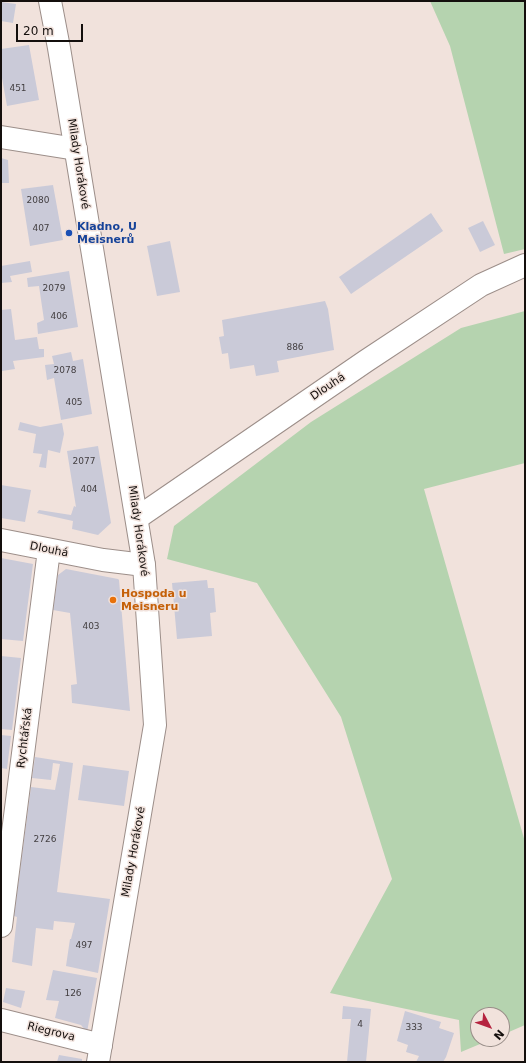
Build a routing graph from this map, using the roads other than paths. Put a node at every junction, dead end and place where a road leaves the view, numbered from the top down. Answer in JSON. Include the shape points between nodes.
{"nodes":[{"id":1,"x":50,"y":1,"type":"edge"},
{"id":2,"x":1,"y":137,"type":"edge"},
{"id":3,"x":76,"y":149,"type":"junction"},
{"id":4,"x":525,"y":266,"type":"edge"},
{"id":5,"x":137,"y":518,"type":"junction"},
{"id":6,"x":1,"y":540,"type":"edge"},
{"id":7,"x":49,"y":550,"type":"junction"},
{"id":8,"x":144,"y":565,"type":"junction"},
{"id":9,"x":1,"y":926,"type":"edge"},
{"id":10,"x":1,"y":1020,"type":"edge"},
{"id":11,"x":99,"y":1053,"type":"edge"}],
"edges":[{"from":1,"to":3,"type":"street","name":"Milady Horákové"},
{"from":2,"to":3,"type":"street"},
{"from":3,"to":5,"type":"street","name":"Milady Horákové"},
{"from":4,"to":5,"type":"street","name":"Dlouhá","via":[[481,285]]},
{"from":5,"to":8,"type":"street","name":"Milady Horákové"},
{"from":6,"to":7,"type":"street","name":"Dlouhá"},
{"from":7,"to":8,"type":"street","name":"Dlouhá"},
{"from":7,"to":9,"type":"street","name":"Rychtářská"},
{"from":8,"to":11,"type":"street","name":"Milady Horákové","via":[[155,725]]},
{"from":10,"to":11,"type":"street","name":"Riegrova"}]}
